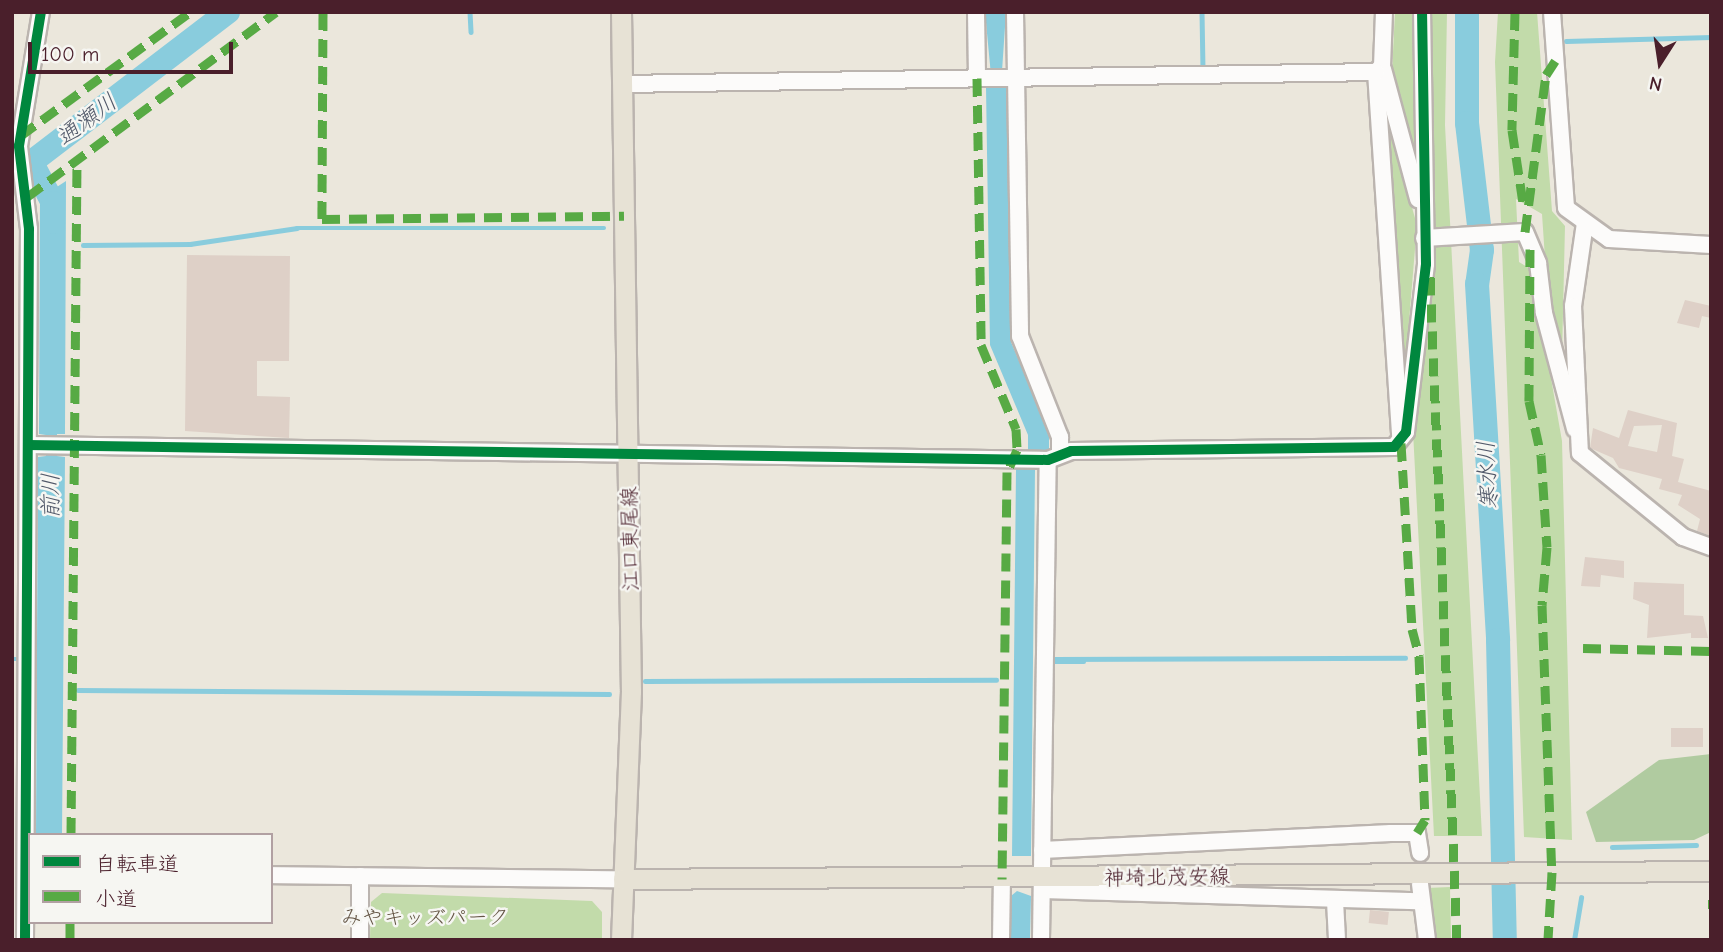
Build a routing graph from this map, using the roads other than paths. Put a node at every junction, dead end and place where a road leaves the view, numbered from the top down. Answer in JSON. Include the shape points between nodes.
{"nodes":[{"id":1,"x":41,"y":12,"type":"edge"},
{"id":2,"x":621,"y":12,"type":"edge"},
{"id":3,"x":976,"y":12,"type":"edge"},
{"id":4,"x":1015,"y":12,"type":"edge"},
{"id":5,"x":1384,"y":12,"type":"edge"},
{"id":6,"x":1422,"y":12,"type":"edge"},
{"id":7,"x":1552,"y":12,"type":"edge"},
{"id":8,"x":1379,"y":69,"type":"junction"},
{"id":9,"x":996,"y":78,"type":"junction"},
{"id":10,"x":622,"y":84,"type":"junction"},
{"id":11,"x":22,"y":206,"type":"edge"},
{"id":12,"x":1585,"y":223,"type":"junction"},
{"id":13,"x":1427,"y":233,"type":"junction"},
{"id":14,"x":1711,"y":245,"type":"edge"},
{"id":15,"x":1577,"y":433,"type":"junction"},
{"id":16,"x":1401,"y":443,"type":"junction"},
{"id":17,"x":35,"y":445,"type":"junction"},
{"id":18,"x":628,"y":450,"type":"junction"},
{"id":19,"x":1042,"y":458,"type":"junction"},
{"id":20,"x":1711,"y":547,"type":"edge"},
{"id":21,"x":1042,"y":850,"type":"junction"},
{"id":22,"x":1420,"y":853,"type":"dead end"},
{"id":23,"x":1711,"y":871,"type":"edge"},
{"id":24,"x":23,"y":873,"type":"edge"},
{"id":25,"x":273,"y":875,"type":"edge"},
{"id":26,"x":359,"y":876,"type":"junction"},
{"id":27,"x":623,"y":879,"type":"junction"},
{"id":28,"x":1002,"y":879,"type":"junction"},
{"id":29,"x":1042,"y":884,"type":"junction"},
{"id":30,"x":1420,"y":884,"type":"dead end"},
{"id":31,"x":1335,"y":901,"type":"junction"},
{"id":32,"x":1418,"y":901,"type":"junction"},
{"id":33,"x":25,"y":940,"type":"edge"},
{"id":34,"x":360,"y":940,"type":"edge"},
{"id":35,"x":621,"y":940,"type":"edge"},
{"id":36,"x":1001,"y":940,"type":"edge"},
{"id":37,"x":1041,"y":940,"type":"edge"},
{"id":38,"x":1337,"y":940,"type":"edge"},
{"id":39,"x":1427,"y":940,"type":"edge"}],
"edges":[{"from":1,"to":11,"type":"street","via":[[19,146]]},
{"from":2,"to":10,"type":"main road","name":"江口東尾線"},
{"from":3,"to":9,"type":"street"},
{"from":4,"to":9,"type":"street"},
{"from":5,"to":8,"type":"street"},
{"from":6,"to":13,"type":"street"},
{"from":7,"to":12,"type":"street","via":[[1562,197]]},
{"from":8,"to":9,"type":"street"},
{"from":8,"to":13,"type":"street"},
{"from":8,"to":16,"type":"street"},
{"from":9,"to":10,"type":"street"},
{"from":9,"to":19,"type":"street","via":[[1020,336],[1060,437]]},
{"from":10,"to":18,"type":"main road","name":"江口東尾線"},
{"from":11,"to":17,"type":"street"},
{"from":12,"to":14,"type":"street","via":[[1609,239]]},
{"from":12,"to":15,"type":"street","via":[[1573,306]]},
{"from":13,"to":15,"type":"street","via":[[1520,233],[1538,263],[1544,313]]},
{"from":13,"to":16,"type":"street"},
{"from":15,"to":20,"type":"street","via":[[1587,461],[1683,537]]},
{"from":16,"to":19,"type":"street"},
{"from":17,"to":18,"type":"street"},
{"from":17,"to":24,"type":"street"},
{"from":18,"to":19,"type":"street"},
{"from":18,"to":27,"type":"main road","name":"江口東尾線","via":[[631,691]]},
{"from":19,"to":21,"type":"street"},
{"from":21,"to":22,"type":"street","via":[[1418,833]]},
{"from":21,"to":29,"type":"street"},
{"from":23,"to":29,"type":"main road","name":"神埼北茂安線"},
{"from":24,"to":33,"type":"street"},
{"from":25,"to":26,"type":"street"},
{"from":26,"to":27,"type":"street"},
{"from":26,"to":34,"type":"street"},
{"from":27,"to":28,"type":"main road","name":"神埼北茂安線"},
{"from":27,"to":35,"type":"main road","name":"江口東尾線"},
{"from":28,"to":29,"type":"main road","name":"神埼北茂安線"},
{"from":28,"to":36,"type":"street"},
{"from":29,"to":31,"type":"street"},
{"from":29,"to":37,"type":"street"},
{"from":30,"to":32,"type":"street"},
{"from":31,"to":32,"type":"street"},
{"from":31,"to":38,"type":"street"},
{"from":32,"to":39,"type":"street"}]}
